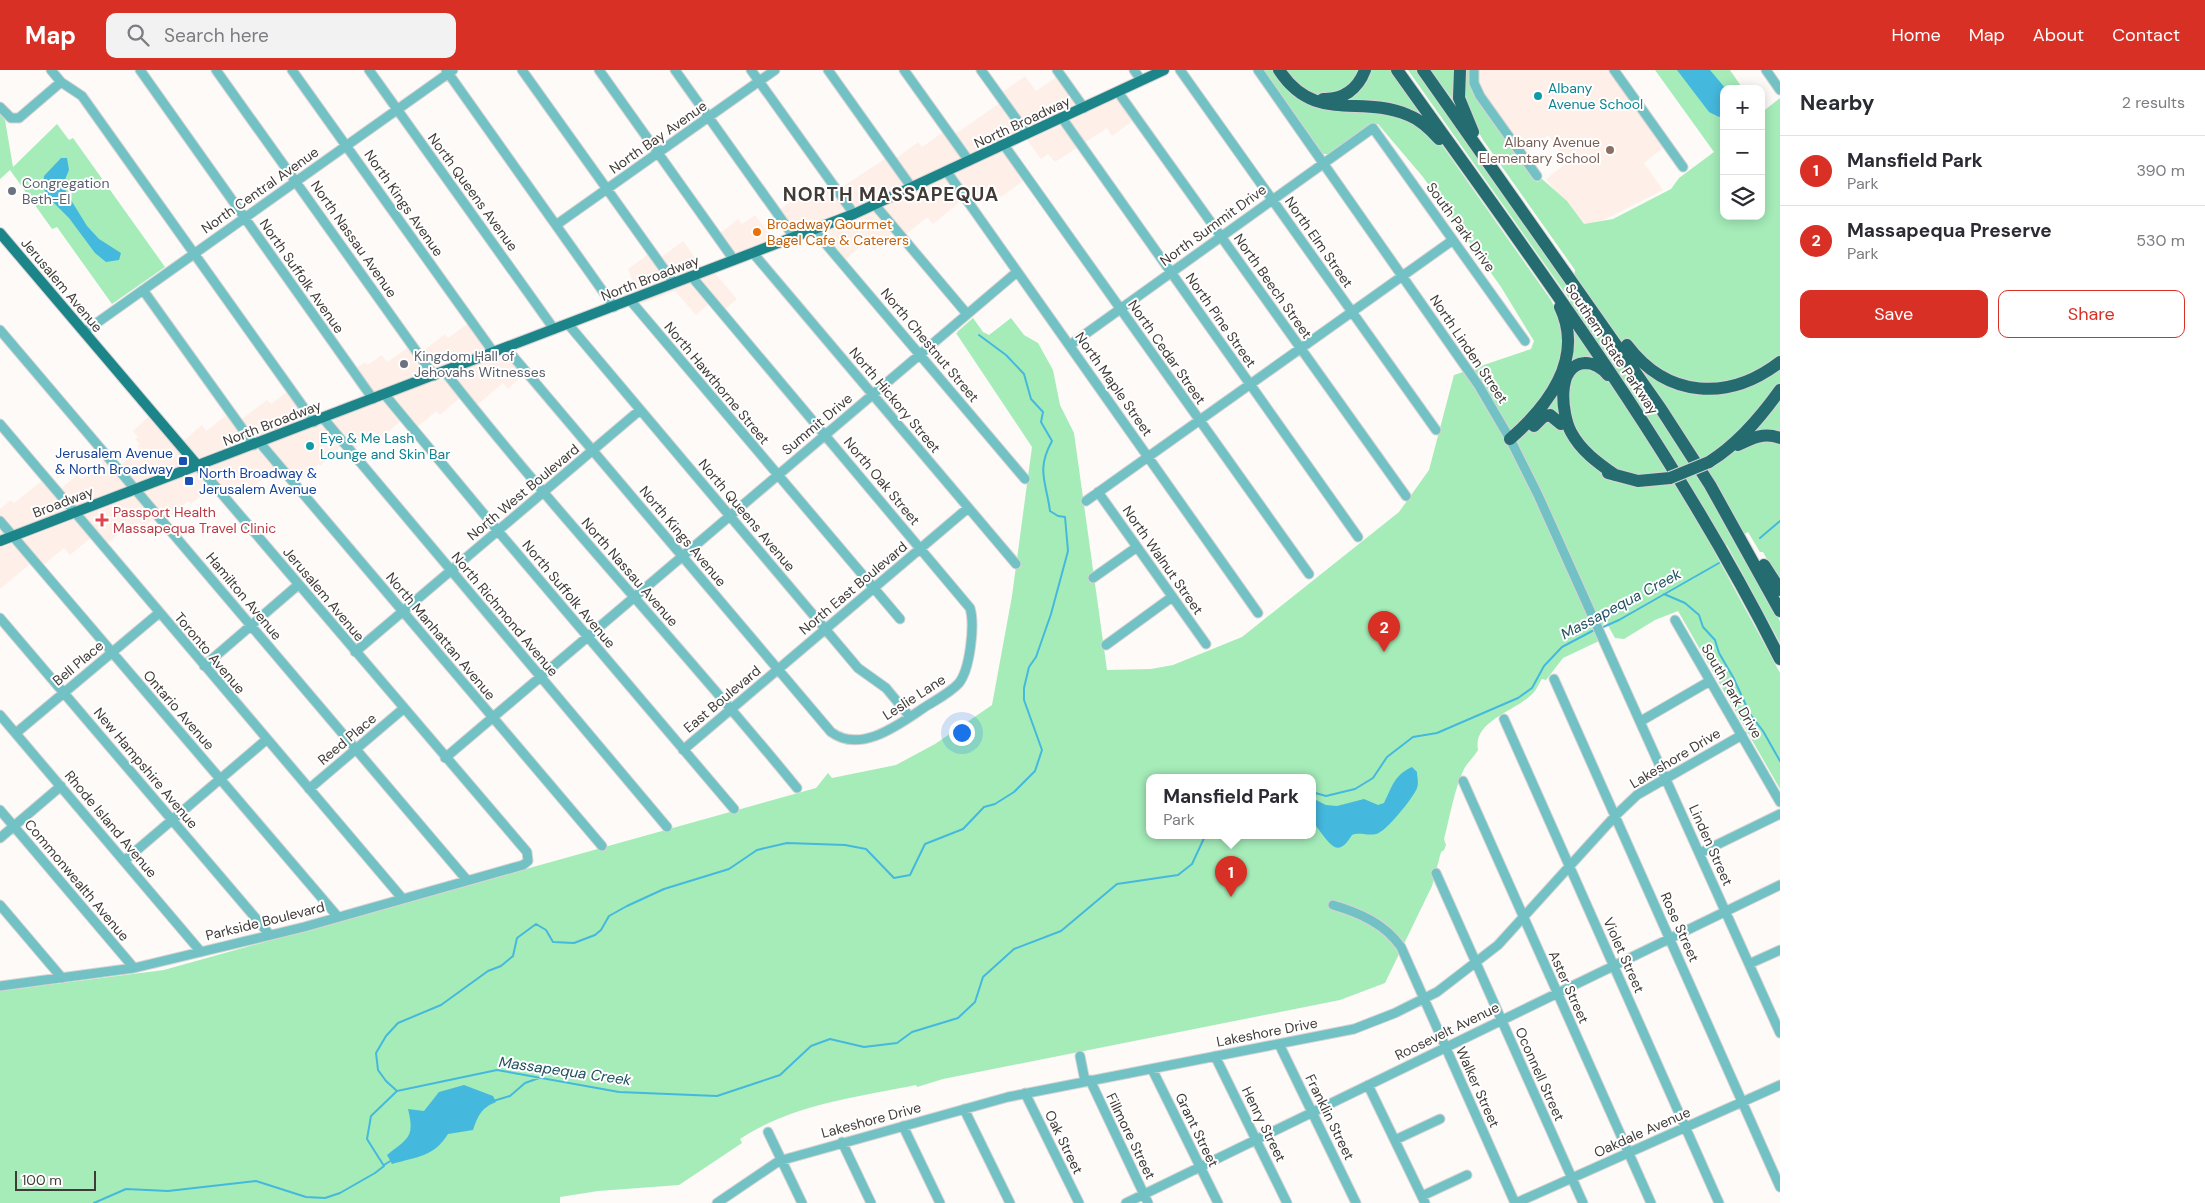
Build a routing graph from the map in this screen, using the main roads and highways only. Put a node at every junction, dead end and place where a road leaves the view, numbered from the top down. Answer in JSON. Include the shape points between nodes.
{"nodes":[{"id":1,"x":1164,"y":70,"type":"edge"},
{"id":2,"x":1280,"y":70,"type":"edge"},
{"id":3,"x":1365,"y":70,"type":"edge"},
{"id":4,"x":1397,"y":70,"type":"edge"},
{"id":5,"x":1423,"y":70,"type":"edge"},
{"id":6,"x":1460,"y":70,"type":"edge"},
{"id":7,"x":1486,"y":162,"type":"junction"},
{"id":8,"x":1469,"y":170,"type":"junction"},
{"id":9,"x":1513,"y":232,"type":"junction"},
{"id":10,"x":0,"y":233,"type":"edge"},
{"id":11,"x":1566,"y":273,"type":"junction"},
{"id":12,"x":1780,"y":362,"type":"edge"},
{"id":13,"x":1557,"y":384,"type":"junction"},
{"id":14,"x":1780,"y":390,"type":"edge"},
{"id":15,"x":1560,"y":424,"type":"junction"},
{"id":16,"x":1653,"y":437,"type":"junction"},
{"id":17,"x":1780,"y":438,"type":"edge"},
{"id":18,"x":1721,"y":454,"type":"junction"},
{"id":19,"x":198,"y":466,"type":"junction"},
{"id":20,"x":1614,"y":475,"type":"junction"},
{"id":21,"x":1710,"y":485,"type":"junction"},
{"id":22,"x":136,"y":490,"type":"joint"},
{"id":23,"x":0,"y":541,"type":"edge"},
{"id":24,"x":1780,"y":590,"type":"edge"},
{"id":25,"x":1780,"y":611,"type":"edge"},
{"id":26,"x":1780,"y":659,"type":"edge"}],
"edges":[{"from":1,"to":19,"type":"main road","name":"North Broadway","via":[[854,214]]},
{"from":2,"to":3,"type":"highway","via":[[1297,88],[1314,98],[1332,99],[1348,93]]},
{"from":2,"to":8,"type":"highway","via":[[1297,91],[1318,102],[1378,108],[1416,119]]},
{"from":4,"to":8,"type":"highway","name":"Southern State Parkway"},
{"from":5,"to":7,"type":"highway","name":"Southern State Parkway"},
{"from":6,"to":7,"type":"highway","via":[[1462,109]]},
{"from":7,"to":11,"type":"highway","name":"Southern State Parkway"},
{"from":8,"to":9,"type":"highway","name":"Southern State Parkway"},
{"from":9,"to":13,"type":"highway","via":[[1566,322],[1567,352]]},
{"from":9,"to":16,"type":"highway","name":"Southern State Parkway"},
{"from":10,"to":19,"type":"main road","name":"Jerusalem Avenue"},
{"from":11,"to":12,"type":"highway","via":[[1603,312],[1640,361],[1670,382],[1698,388],[1726,387],[1753,378]]},
{"from":11,"to":21,"type":"highway","name":"Southern State Parkway"},
{"from":13,"to":15,"type":"highway"},
{"from":13,"to":15,"type":"highway","via":[[1538,413],[1512,442],[1543,417],[1552,416]]},
{"from":14,"to":18,"type":"highway","via":[[1746,432]]},
{"from":15,"to":20,"type":"highway","via":[[1580,455],[1597,469]]},
{"from":16,"to":20,"type":"highway","via":[[1605,372],[1588,363],[1572,368],[1563,392],[1568,424],[1582,448]]},
{"from":16,"to":26,"type":"highway","name":"Southern State Parkway","via":[[1726,557]]},
{"from":17,"to":18,"type":"highway","via":[[1758,436]]},
{"from":18,"to":20,"type":"highway","bridge":true,"via":[[1670,478],[1638,481]]},
{"from":19,"to":22,"type":"main road","name":"North Broadway"},
{"from":21,"to":24,"type":"highway","via":[[1749,538]]},
{"from":21,"to":25,"type":"highway","name":"Southern State Parkway"},
{"from":22,"to":23,"type":"main road","name":"Broadway"}]}
